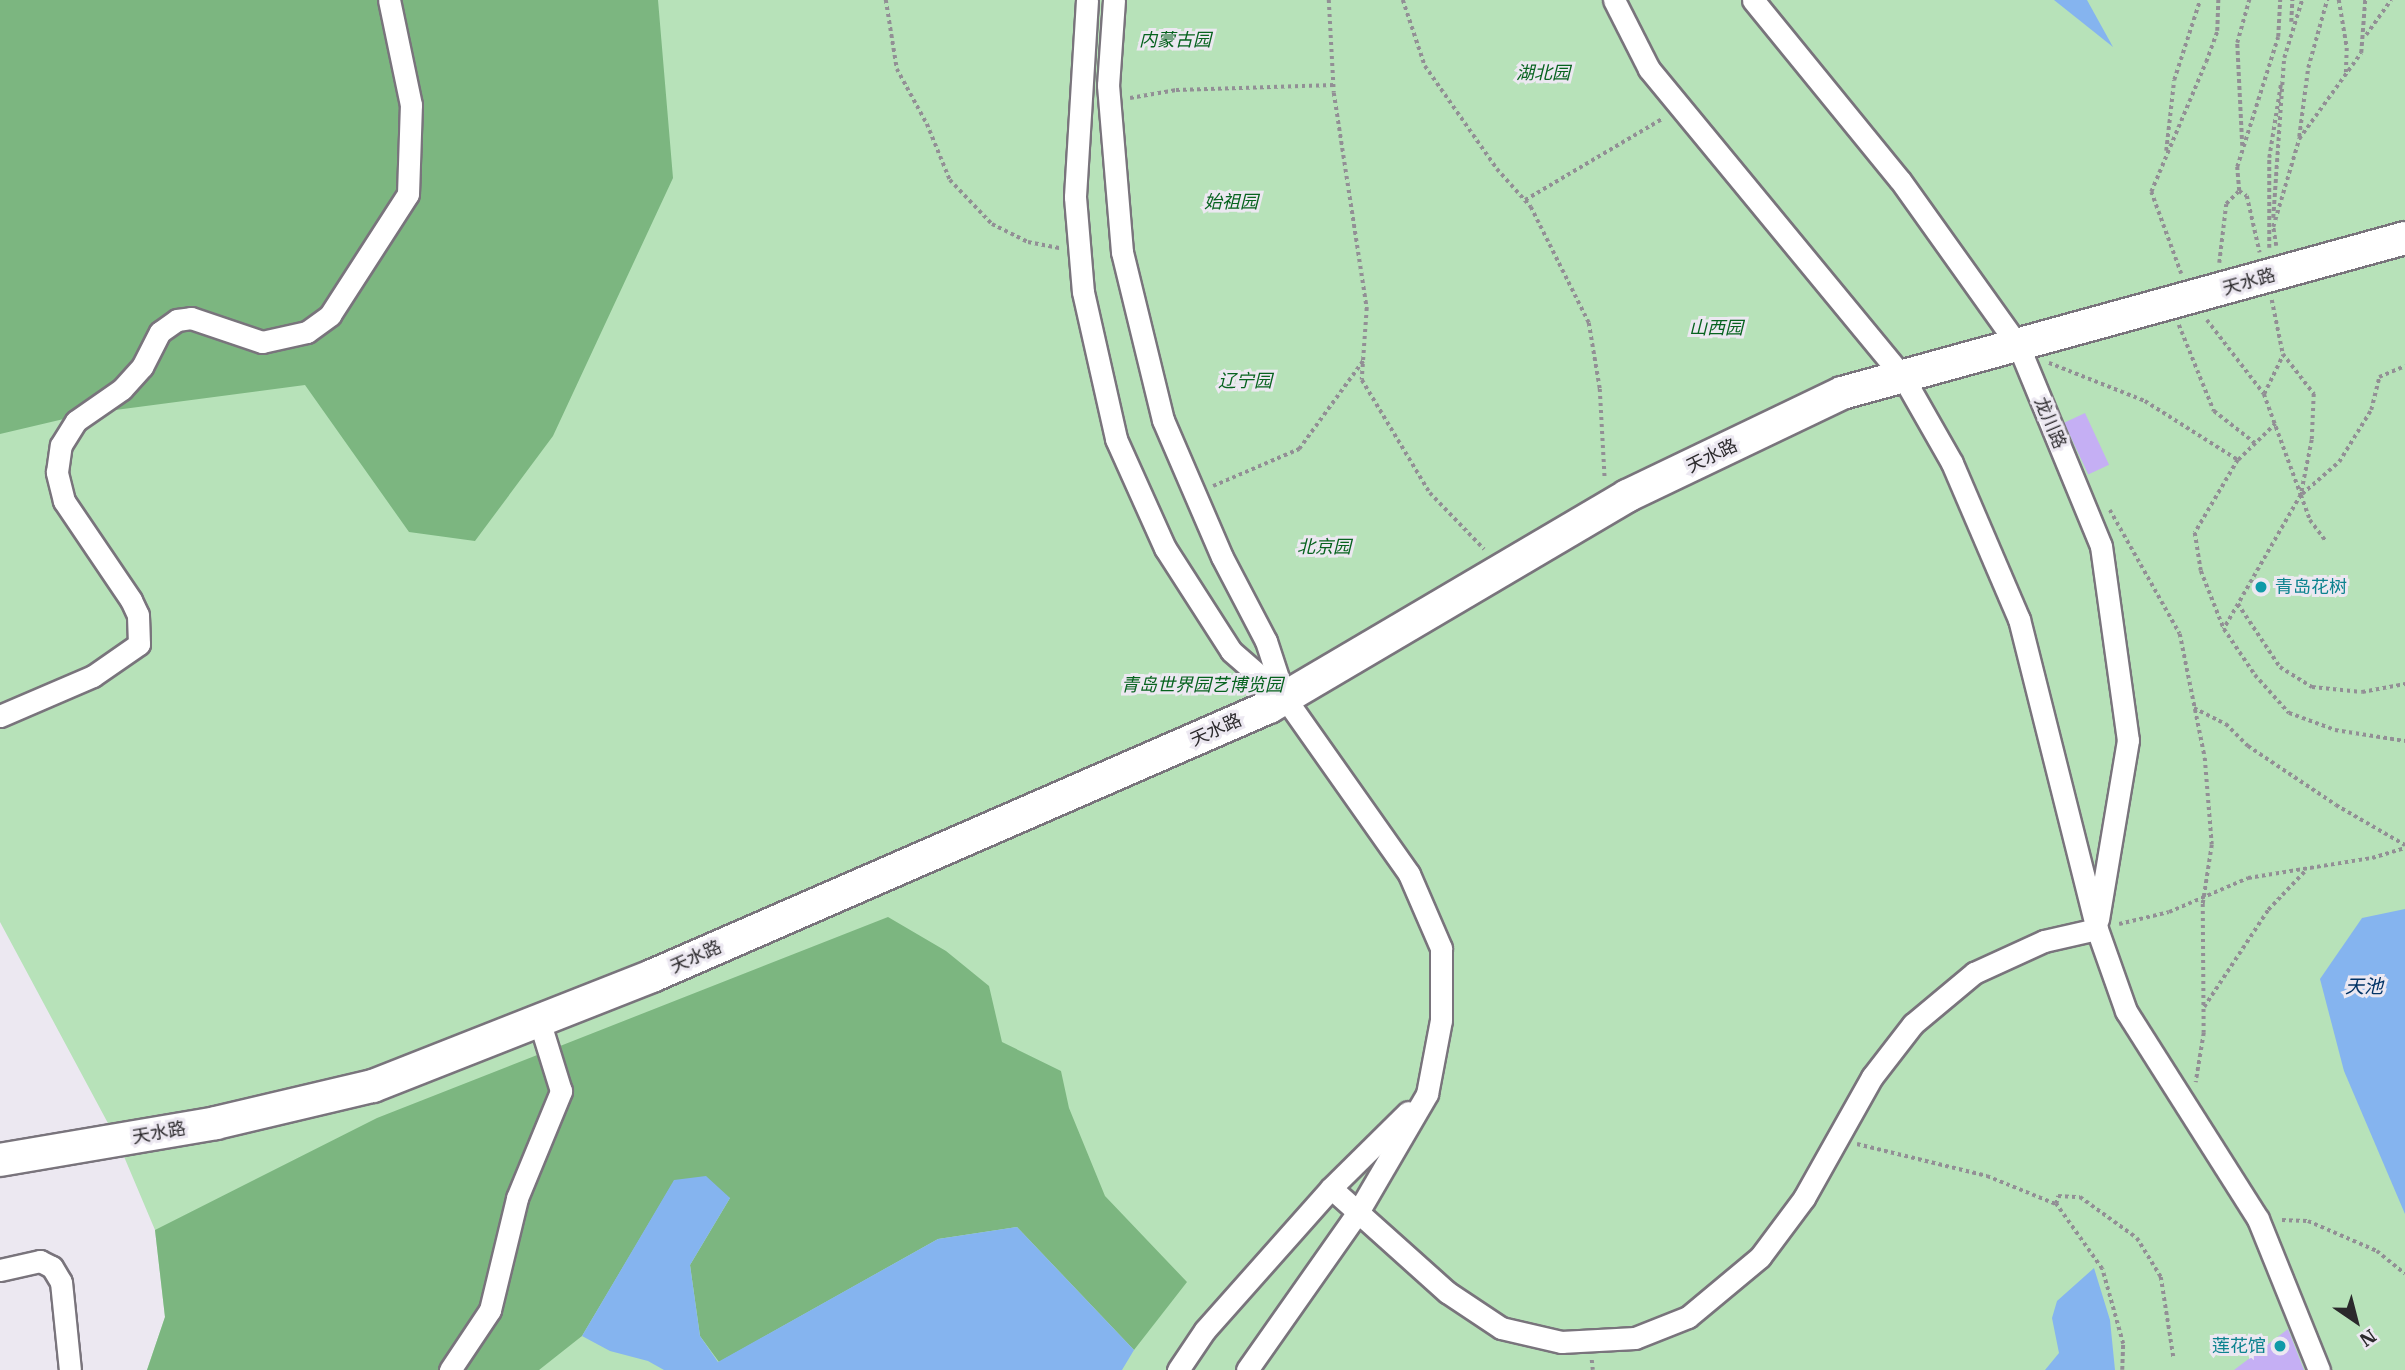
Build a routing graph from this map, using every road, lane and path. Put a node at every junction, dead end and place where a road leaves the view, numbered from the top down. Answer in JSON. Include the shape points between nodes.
{"nodes":[{"id":1,"x":389,"y":0,"type":"edge"},
{"id":2,"x":887,"y":0,"type":"edge"},
{"id":3,"x":1087,"y":0,"type":"edge"},
{"id":4,"x":1114,"y":0,"type":"edge"},
{"id":5,"x":1329,"y":0,"type":"edge"},
{"id":6,"x":1403,"y":0,"type":"edge"},
{"id":7,"x":1614,"y":0,"type":"edge"},
{"id":8,"x":1753,"y":0,"type":"edge"},
{"id":9,"x":2200,"y":0,"type":"edge"},
{"id":10,"x":2218,"y":0,"type":"edge"},
{"id":11,"x":2249,"y":0,"type":"edge"},
{"id":12,"x":2280,"y":0,"type":"edge"},
{"id":13,"x":2292,"y":0,"type":"edge"},
{"id":14,"x":2302,"y":0,"type":"edge"},
{"id":15,"x":2327,"y":0,"type":"edge"},
{"id":16,"x":2339,"y":0,"type":"edge"},
{"id":17,"x":2365,"y":0,"type":"edge"},
{"id":18,"x":2391,"y":0,"type":"edge"},
{"id":19,"x":2291,"y":29,"type":"junction"},
{"id":20,"x":2366,"y":35,"type":"junction"},
{"id":21,"x":2283,"y":77,"type":"junction"},
{"id":22,"x":2346,"y":77,"type":"junction"},
{"id":23,"x":1334,"y":85,"type":"junction"},
{"id":24,"x":1109,"y":101,"type":"junction"},
{"id":25,"x":1681,"y":107,"type":"junction"},
{"id":26,"x":2299,"y":139,"type":"junction"},
{"id":27,"x":2242,"y":149,"type":"junction"},
{"id":28,"x":2166,"y":153,"type":"junction"},
{"id":29,"x":2239,"y":191,"type":"junction"},
{"id":30,"x":1525,"y":200,"type":"junction"},
{"id":31,"x":2273,"y":226,"type":"junction"},
{"id":32,"x":2268,"y":232,"type":"dead end"},
{"id":33,"x":2405,"y":238,"type":"edge"},
{"id":34,"x":1080,"y":252,"type":"junction"},
{"id":35,"x":2271,"y":276,"type":"junction"},
{"id":36,"x":2193,"y":298,"type":"junction"},
{"id":37,"x":2019,"y":347,"type":"junction"},
{"id":38,"x":2283,"y":354,"type":"junction"},
{"id":39,"x":1363,"y":360,"type":"junction"},
{"id":40,"x":2405,"y":366,"type":"edge"},
{"id":41,"x":1903,"y":377,"type":"junction"},
{"id":42,"x":2264,"y":394,"type":"junction"},
{"id":43,"x":2275,"y":424,"type":"junction"},
{"id":44,"x":2255,"y":443,"type":"junction"},
{"id":45,"x":2238,"y":460,"type":"junction"},
{"id":46,"x":1195,"y":494,"type":"junction"},
{"id":47,"x":2301,"y":495,"type":"junction"},
{"id":48,"x":2083,"y":503,"type":"junction"},
{"id":49,"x":1608,"y":507,"type":"junction"},
{"id":50,"x":2326,"y":541,"type":"dead end"},
{"id":51,"x":1503,"y":569,"type":"junction"},
{"id":52,"x":2238,"y":603,"type":"junction"},
{"id":53,"x":2224,"y":629,"type":"junction"},
{"id":54,"x":2405,"y":684,"type":"edge"},
{"id":55,"x":1285,"y":698,"type":"junction"},
{"id":56,"x":2194,"y":708,"type":"junction"},
{"id":57,"x":0,"y":716,"type":"edge"},
{"id":58,"x":2405,"y":741,"type":"edge"},
{"id":59,"x":2405,"y":847,"type":"edge"},
{"id":60,"x":2307,"y":869,"type":"junction"},
{"id":61,"x":2097,"y":929,"type":"junction"},
{"id":62,"x":2203,"y":1007,"type":"junction"},
{"id":63,"x":539,"y":1020,"type":"junction"},
{"id":64,"x":1427,"y":1094,"type":"junction"},
{"id":65,"x":2190,"y":1115,"type":"junction"},
{"id":66,"x":1844,"y":1141,"type":"dead end"},
{"id":67,"x":0,"y":1160,"type":"edge"},
{"id":68,"x":1331,"y":1188,"type":"junction"},
{"id":69,"x":2056,"y":1204,"type":"junction"},
{"id":70,"x":1358,"y":1212,"type":"junction"},
{"id":71,"x":2258,"y":1219,"type":"junction"},
{"id":72,"x":0,"y":1270,"type":"edge"},
{"id":73,"x":2405,"y":1274,"type":"edge"},
{"id":74,"x":2174,"y":1360,"type":"dead end"},
{"id":75,"x":70,"y":1370,"type":"edge"},
{"id":76,"x":450,"y":1370,"type":"edge"},
{"id":77,"x":1178,"y":1370,"type":"edge"},
{"id":78,"x":1247,"y":1370,"type":"edge"},
{"id":79,"x":2122,"y":1370,"type":"edge"},
{"id":80,"x":2319,"y":1370,"type":"edge"}],
"edges":[{"from":1,"to":57,"type":"street","via":[[411,105],[408,194],[330,315],[307,332],[262,342],[191,318],[177,320],[160,332],[142,368],[122,389],[76,421],[61,445],[57,472],[64,501],[131,600],[138,615],[139,644],[93,676]]},
{"from":2,"to":34,"type":"path","via":[[897,69],[950,180],[992,223],[1028,242]]},
{"from":3,"to":34,"type":"street","via":[[1075,197]]},
{"from":4,"to":24,"type":"street"},
{"from":5,"to":23,"type":"path"},
{"from":6,"to":30,"type":"path","via":[[1425,66],[1497,169]]},
{"from":7,"to":25,"type":"street","via":[[1649,69]]},
{"from":8,"to":37,"type":"street","name":"龙川路","via":[[1900,180]]},
{"from":9,"to":28,"type":"path","via":[[2174,80]]},
{"from":10,"to":28,"type":"path","via":[[2214,42]]},
{"from":11,"to":27,"type":"path","via":[[2237,43],[2237,129]]},
{"from":12,"to":27,"type":"path","via":[[2278,37]]},
{"from":13,"to":19,"type":"path"},
{"from":14,"to":19,"type":"path"},
{"from":15,"to":26,"type":"path","via":[[2297,122]]},
{"from":16,"to":22,"type":"path","via":[[2347,48]]},
{"from":17,"to":20,"type":"path"},
{"from":18,"to":20,"type":"path"},
{"from":19,"to":21,"type":"path"},
{"from":20,"to":22,"type":"path"},
{"from":21,"to":31,"type":"path"},
{"from":21,"to":32,"type":"path","via":[[2269,158]]},
{"from":22,"to":26,"type":"path"},
{"from":23,"to":24,"type":"path","via":[[1176,90]]},
{"from":23,"to":39,"type":"path","via":[[1367,308]]},
{"from":24,"to":46,"type":"street","via":[[1122,252],[1163,420]]},
{"from":25,"to":30,"type":"path"},
{"from":25,"to":41,"type":"street"},
{"from":26,"to":31,"type":"path"},
{"from":27,"to":29,"type":"path","via":[[2237,167]]},
{"from":28,"to":36,"type":"path","via":[[2151,192]]},
{"from":29,"to":35,"type":"path","via":[[2247,196]]},
{"from":29,"to":36,"type":"path","via":[[2226,204]]},
{"from":30,"to":49,"type":"path","via":[[1588,323],[1600,389]]},
{"from":31,"to":35,"type":"path"},
{"from":33,"to":35,"type":"street","name":"天水路"},
{"from":34,"to":55,"type":"street","via":[[1083,292],[1116,439],[1165,548],[1231,651]]},
{"from":35,"to":36,"type":"street","name":"天水路"},
{"from":35,"to":38,"type":"path"},
{"from":36,"to":37,"type":"street","name":"天水路"},
{"from":36,"to":42,"type":"path"},
{"from":36,"to":44,"type":"path","via":[[2214,411]]},
{"from":37,"to":41,"type":"street","name":"天水路"},
{"from":37,"to":45,"type":"path","via":[[2073,375],[2145,401]]},
{"from":37,"to":48,"type":"street","name":"龙川路"},
{"from":38,"to":42,"type":"path"},
{"from":38,"to":47,"type":"path","via":[[2314,394],[2312,440]]},
{"from":39,"to":46,"type":"path","via":[[1298,449]]},
{"from":39,"to":51,"type":"path","via":[[1362,380],[1430,493]]},
{"from":40,"to":47,"type":"path","via":[[2379,377],[2371,410],[2339,462]]},
{"from":41,"to":49,"type":"street","name":"天水路","via":[[1842,393]]},
{"from":41,"to":61,"type":"street","via":[[1952,463],[2019,619]]},
{"from":42,"to":43,"type":"path"},
{"from":43,"to":44,"type":"path"},
{"from":43,"to":47,"type":"path"},
{"from":44,"to":45,"type":"path"},
{"from":45,"to":53,"type":"path","via":[[2195,533],[2201,572]]},
{"from":46,"to":55,"type":"street","via":[[1266,641]]},
{"from":47,"to":50,"type":"path","via":[[2310,520]]},
{"from":47,"to":52,"type":"path"},
{"from":48,"to":56,"type":"path","via":[[2104,503],[2117,517],[2180,634]]},
{"from":48,"to":61,"type":"street","name":"龙川路","via":[[2101,546],[2128,740]]},
{"from":49,"to":51,"type":"street","name":"天水路"},
{"from":51,"to":55,"type":"street","name":"天水路"},
{"from":52,"to":53,"type":"path"},
{"from":52,"to":54,"type":"path","via":[[2280,667],[2312,687],[2362,692]]},
{"from":53,"to":58,"type":"path","via":[[2255,675],[2289,713],[2335,730]]},
{"from":55,"to":63,"type":"street","name":"天水路","via":[[652,976]]},
{"from":55,"to":64,"type":"street","via":[[1409,874],[1441,948],[1441,1020]]},
{"from":56,"to":59,"type":"path","via":[[2226,724],[2248,746]]},
{"from":56,"to":62,"type":"path","via":[[2205,758],[2212,845],[2203,904]]},
{"from":59,"to":60,"type":"path"},
{"from":60,"to":61,"type":"path","via":[[2248,878],[2169,912]]},
{"from":60,"to":62,"type":"path","via":[[2268,910]]},
{"from":61,"to":65,"type":"street","via":[[2126,1010]]},
{"from":61,"to":70,"type":"street","via":[[2044,941],[1974,973],[1913,1024],[1872,1077],[1804,1198],[1760,1257],[1688,1317],[1635,1338],[1561,1342],[1501,1328],[1447,1292]]},
{"from":62,"to":65,"type":"path","via":[[2204,1033]]},
{"from":63,"to":67,"type":"street","name":"天水路","via":[[373,1086],[216,1123]]},
{"from":63,"to":76,"type":"street","via":[[561,1091],[517,1198],[489,1311]]},
{"from":64,"to":68,"type":"street"},
{"from":64,"to":70,"type":"street"},
{"from":65,"to":71,"type":"street"},
{"from":66,"to":69,"type":"path","via":[[1987,1176]]},
{"from":68,"to":70,"type":"street"},
{"from":68,"to":77,"type":"street","via":[[1205,1330]]},
{"from":69,"to":74,"type":"path","via":[[2058,1196],[2080,1197],[2137,1238],[2161,1277]]},
{"from":69,"to":79,"type":"path","via":[[2102,1269],[2123,1344]]},
{"from":70,"to":78,"type":"street"},
{"from":71,"to":73,"type":"path","via":[[2308,1221],[2377,1251]]},
{"from":71,"to":80,"type":"street"},
{"from":72,"to":75,"type":"street","via":[[40,1261],[52,1267],[61,1282]]}]}
